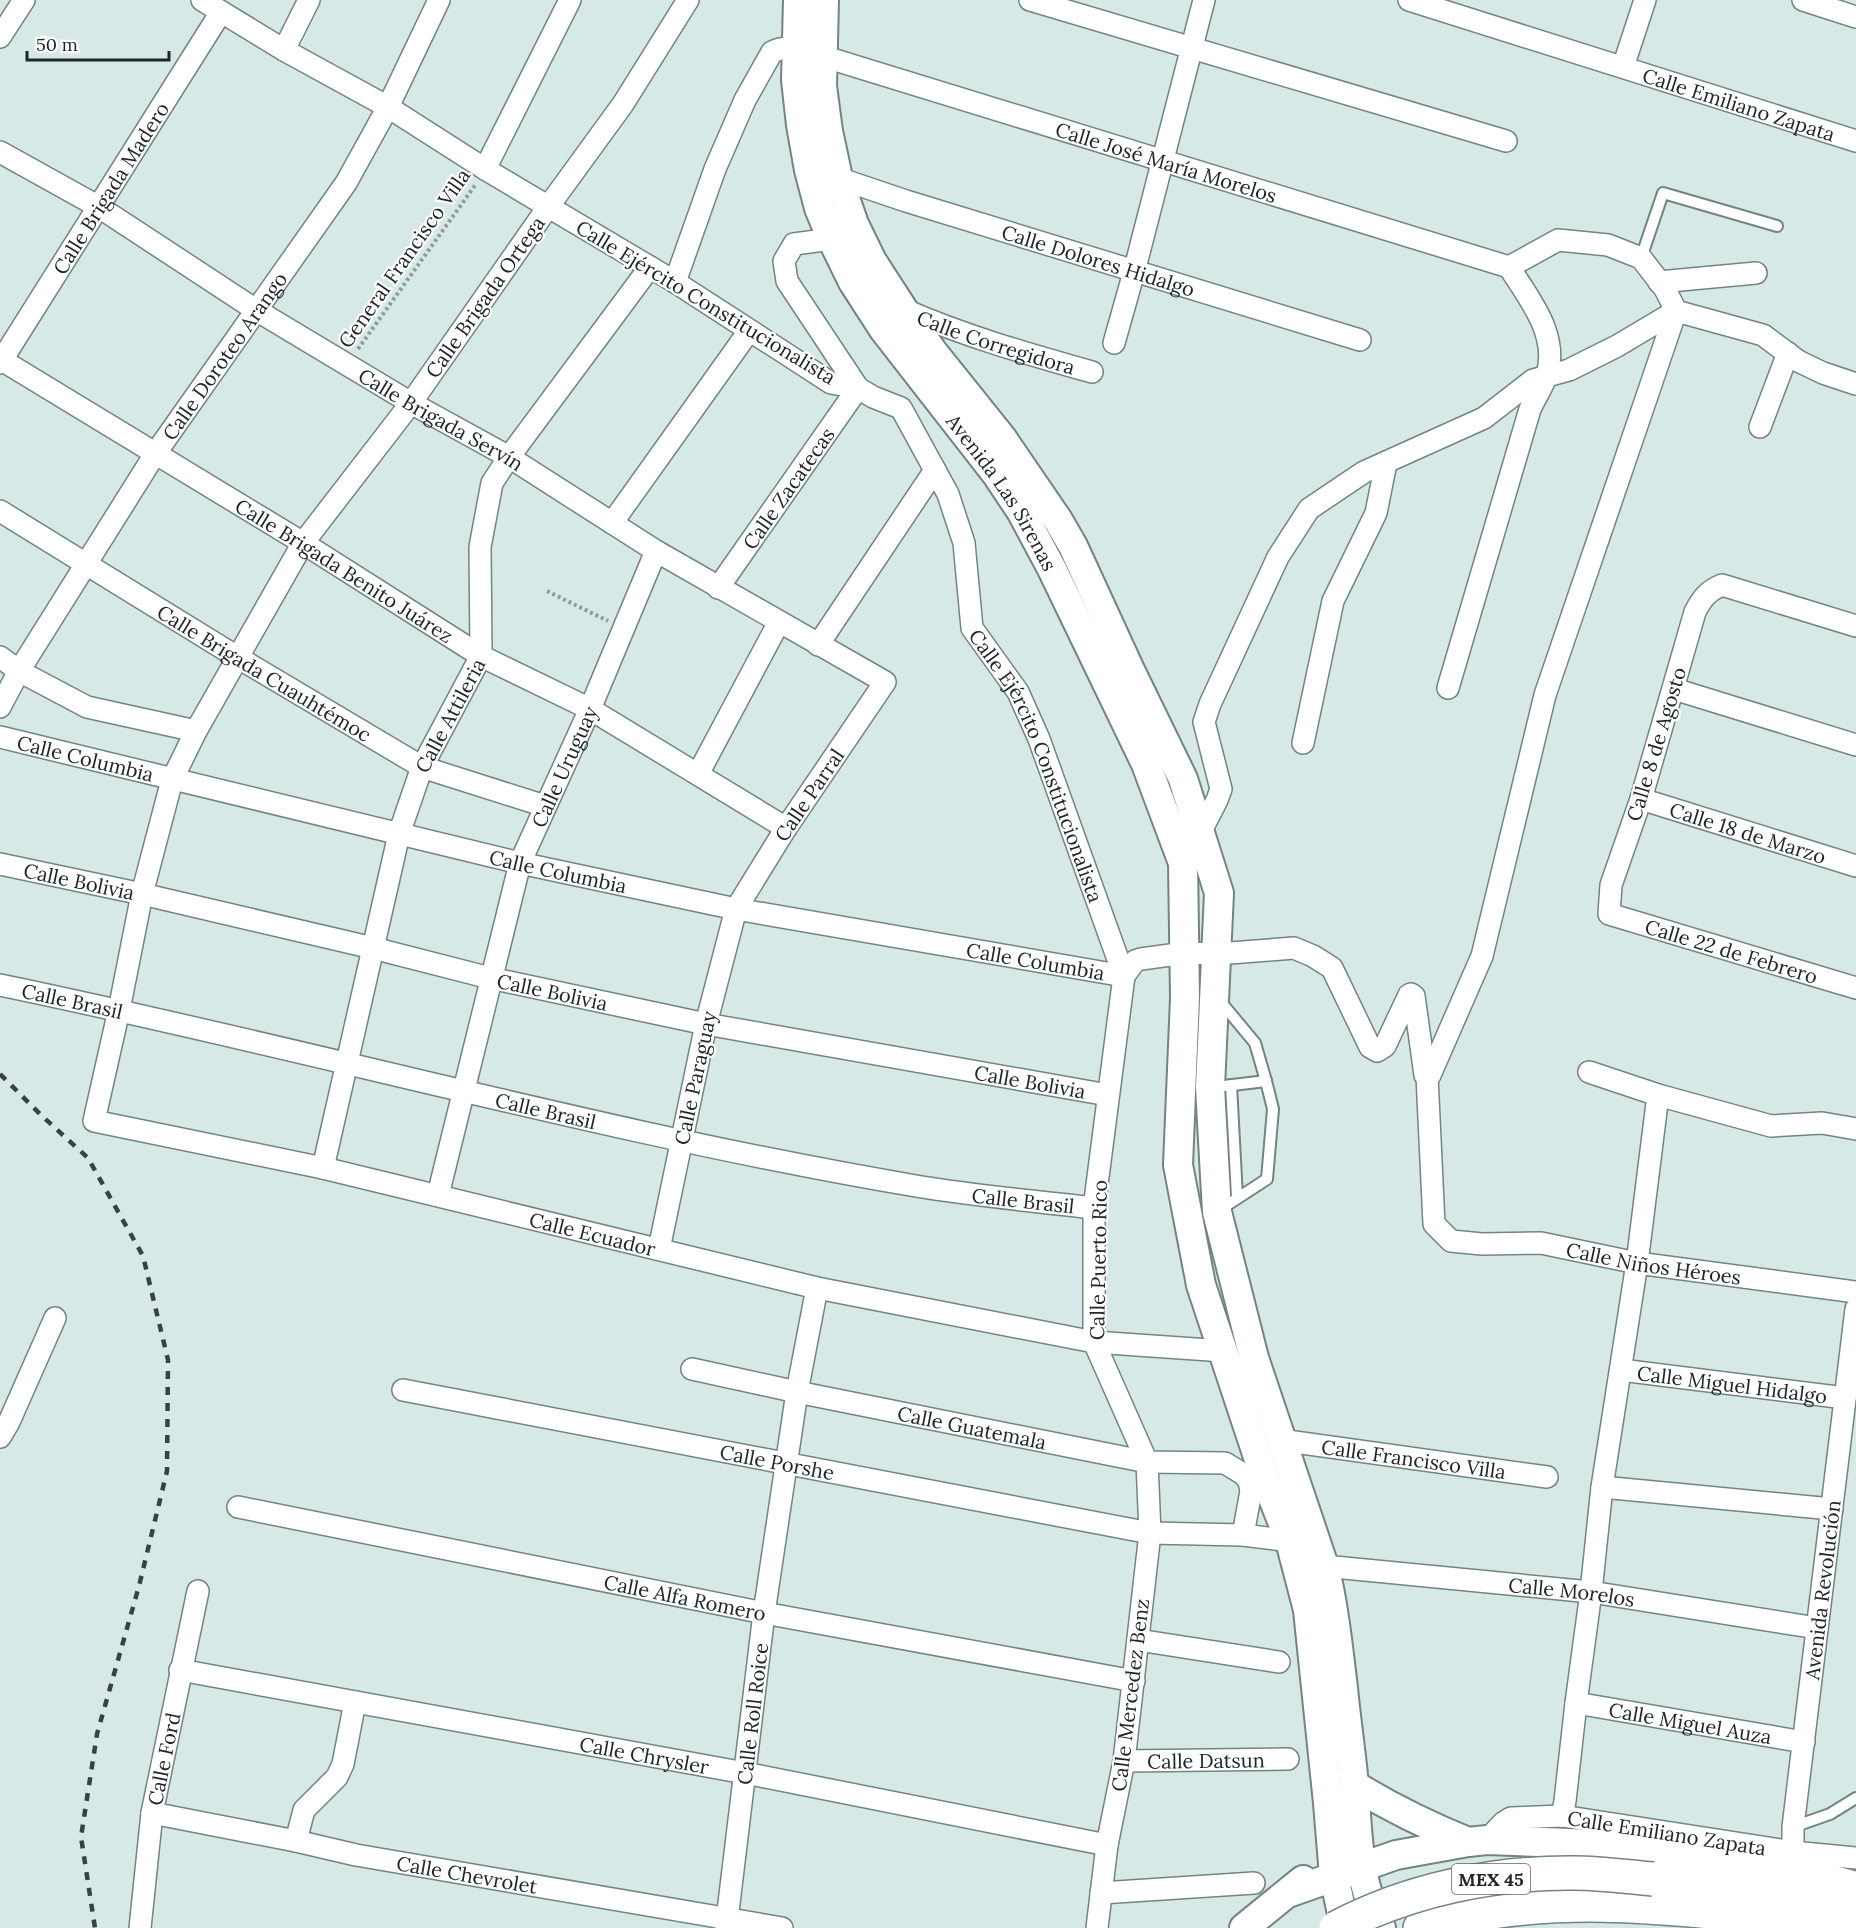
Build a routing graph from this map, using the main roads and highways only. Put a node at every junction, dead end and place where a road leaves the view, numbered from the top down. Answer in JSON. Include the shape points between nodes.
{"nodes":[{"id":1,"x":798,"y":0,"type":"edge"},
{"id":2,"x":824,"y":0,"type":"edge"},
{"id":3,"x":809,"y":52,"type":"junction"},
{"id":4,"x":1354,"y":1785,"type":"junction"},
{"id":5,"x":1328,"y":1803,"type":"junction"},
{"id":6,"x":1478,"y":1841,"type":"junction"},
{"id":7,"x":1347,"y":1872,"type":"junction"},
{"id":8,"x":1856,"y":1886,"type":"edge"},
{"id":9,"x":1288,"y":1893,"type":"junction"},
{"id":10,"x":1856,"y":1896,"type":"edge"},
{"id":11,"x":1244,"y":1928,"type":"edge"},
{"id":12,"x":1336,"y":1928,"type":"edge"},
{"id":13,"x":1346,"y":1928,"type":"edge"},
{"id":14,"x":1381,"y":1928,"type":"edge"},
{"id":15,"x":1420,"y":1928,"type":"edge"},
{"id":16,"x":1852,"y":1928,"type":"edge"}],
"edges":[{"from":1,"to":3,"type":"main road"},
{"from":2,"to":3,"type":"main road"},
{"from":3,"to":4,"type":"main road","name":"Avenida Las Sirenas","via":[[822,86],[838,178],[854,225],[903,309],[1059,520],[1183,779],[1219,893],[1214,994],[1227,1204],[1254,1358],[1333,1599]]},
{"from":3,"to":5,"type":"main road","name":"Avenida Las Sirenas","via":[[800,114],[809,170],[832,239],[853,282],[884,330],[1021,511],[1146,764],[1183,863],[1185,998],[1178,1165],[1201,1285],[1224,1351],[1257,1480],[1290,1541],[1308,1610]]},
{"from":4,"to":6,"type":"main road","via":[[1422,1824]]},
{"from":4,"to":7,"type":"main road","name":"Avenida Las Sirenas","via":[[1356,1838]]},
{"from":5,"to":7,"type":"main road"},
{"from":5,"to":9,"type":"main road","via":[[1328,1841],[1319,1865]]},
{"from":6,"to":7,"type":"main road","via":[[1396,1855]]},
{"from":6,"to":8,"type":"main road","via":[[1595,1844],[1793,1862],[1823,1877]]},
{"from":7,"to":9,"type":"main road"},
{"from":7,"to":13,"type":"main road"},
{"from":7,"to":14,"type":"main road"},
{"from":9,"to":11,"type":"main road"},
{"from":10,"to":12,"type":"main road","number":"MEX 45","bridge":true,"via":[[1576,1873],[1521,1875],[1423,1894]]},
{"from":15,"to":16,"type":"main road","number":"MEX 45","via":[[1459,1917],[1530,1908],[1622,1905]]}]}
